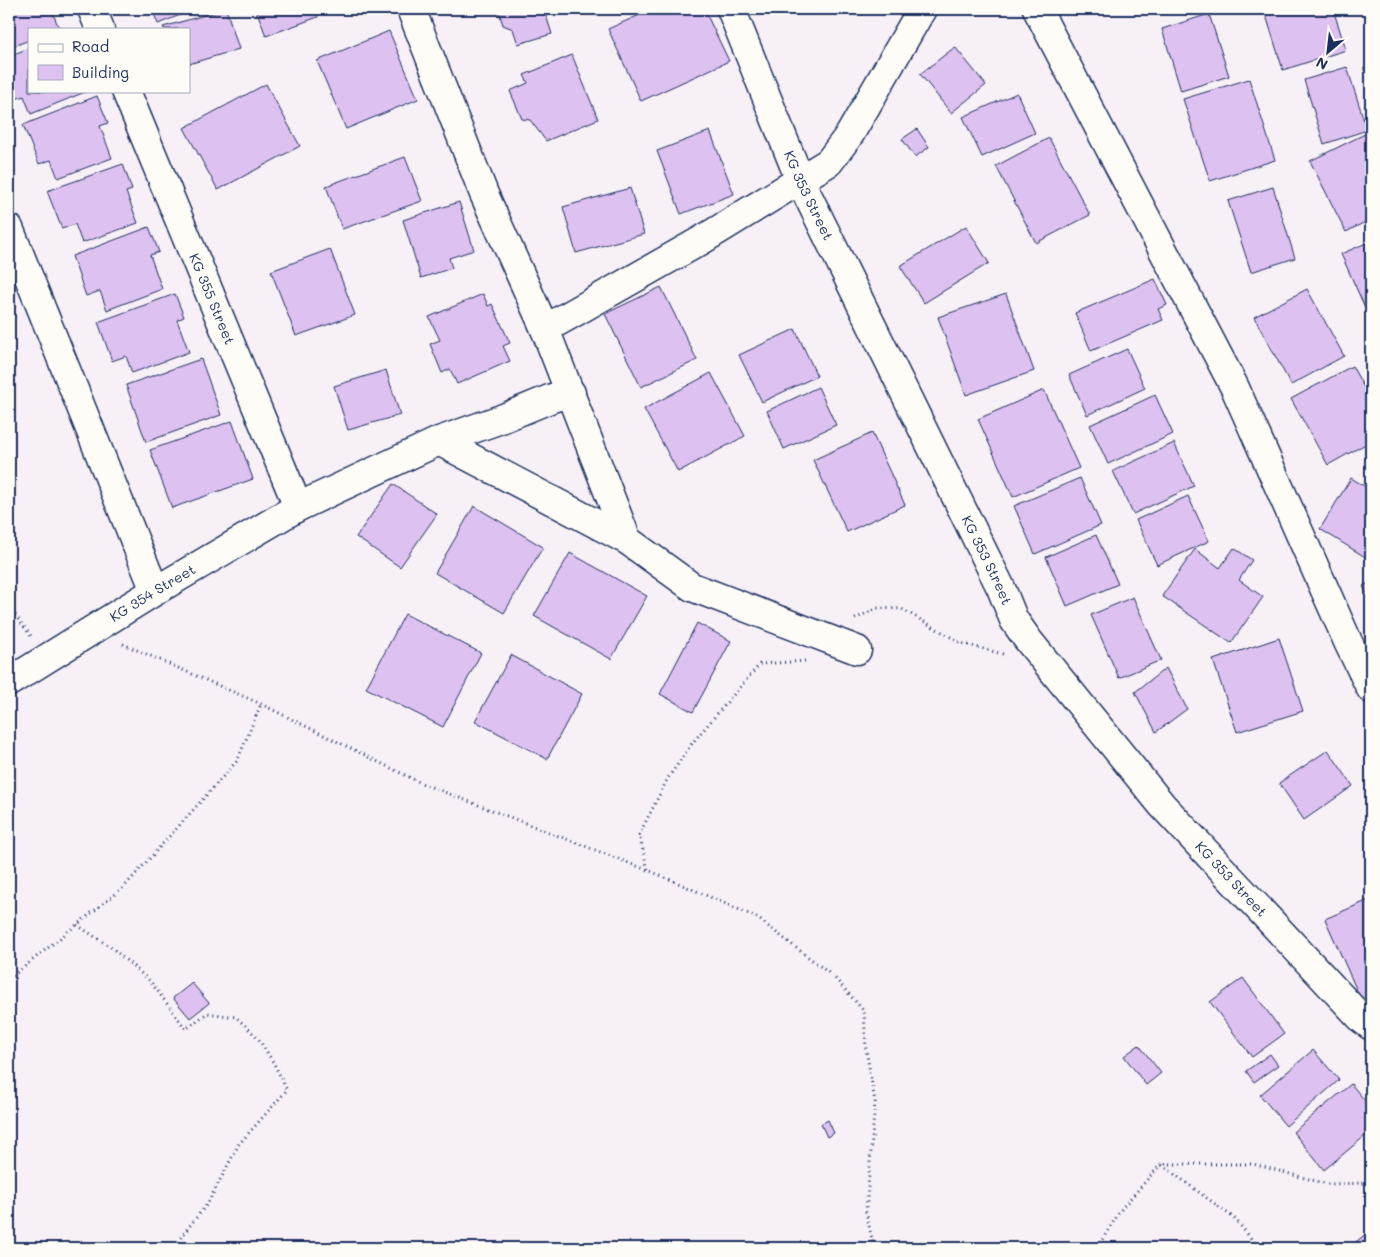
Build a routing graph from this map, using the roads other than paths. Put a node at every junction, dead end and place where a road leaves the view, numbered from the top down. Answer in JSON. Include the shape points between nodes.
{"nodes":[{"id":1,"x":92,"y":9,"type":"edge"},
{"id":2,"x":411,"y":9,"type":"edge"},
{"id":3,"x":731,"y":9,"type":"edge"},
{"id":4,"x":922,"y":9,"type":"edge"},
{"id":5,"x":1037,"y":9,"type":"edge"},
{"id":6,"x":100,"y":28,"type":"edge"},
{"id":7,"x":126,"y":92,"type":"edge"},
{"id":8,"x":800,"y":180,"type":"junction"},
{"id":9,"x":9,"y":228,"type":"edge"},
{"id":10,"x":545,"y":329,"type":"junction"},
{"id":11,"x":571,"y":393,"type":"junction"},
{"id":12,"x":440,"y":440,"type":"junction"},
{"id":13,"x":298,"y":507,"type":"junction"},
{"id":14,"x":627,"y":540,"type":"junction"},
{"id":15,"x":155,"y":591,"type":"junction"},
{"id":16,"x":857,"y":650,"type":"road end"},
{"id":17,"x":9,"y":682,"type":"edge"},
{"id":18,"x":1371,"y":689,"type":"edge"},
{"id":19,"x":1371,"y":1026,"type":"edge"}],
"edges":[{"from":1,"to":6,"type":"street"},
{"from":2,"to":10,"type":"street","via":[[484,194]]},
{"from":3,"to":8,"type":"street","name":"KG 353 Street"},
{"from":4,"to":8,"type":"street","via":[[850,134],[829,162]]},
{"from":5,"to":18,"type":"street","via":[[1235,388]]},
{"from":7,"to":13,"type":"street","name":"KG 355 Street"},
{"from":8,"to":10,"type":"street"},
{"from":8,"to":19,"type":"street","name":"KG 353 Street","via":[[1014,620],[1162,804]]},
{"from":9,"to":15,"type":"street"},
{"from":10,"to":11,"type":"street"},
{"from":11,"to":12,"type":"street","name":"KG 354 Street"},
{"from":11,"to":14,"type":"street"},
{"from":12,"to":13,"type":"street","name":"KG 354 Street"},
{"from":12,"to":14,"type":"street"},
{"from":13,"to":15,"type":"street","name":"KG 354 Street"},
{"from":14,"to":16,"type":"street","via":[[692,586]]},
{"from":15,"to":17,"type":"street","name":"KG 354 Street"}]}
